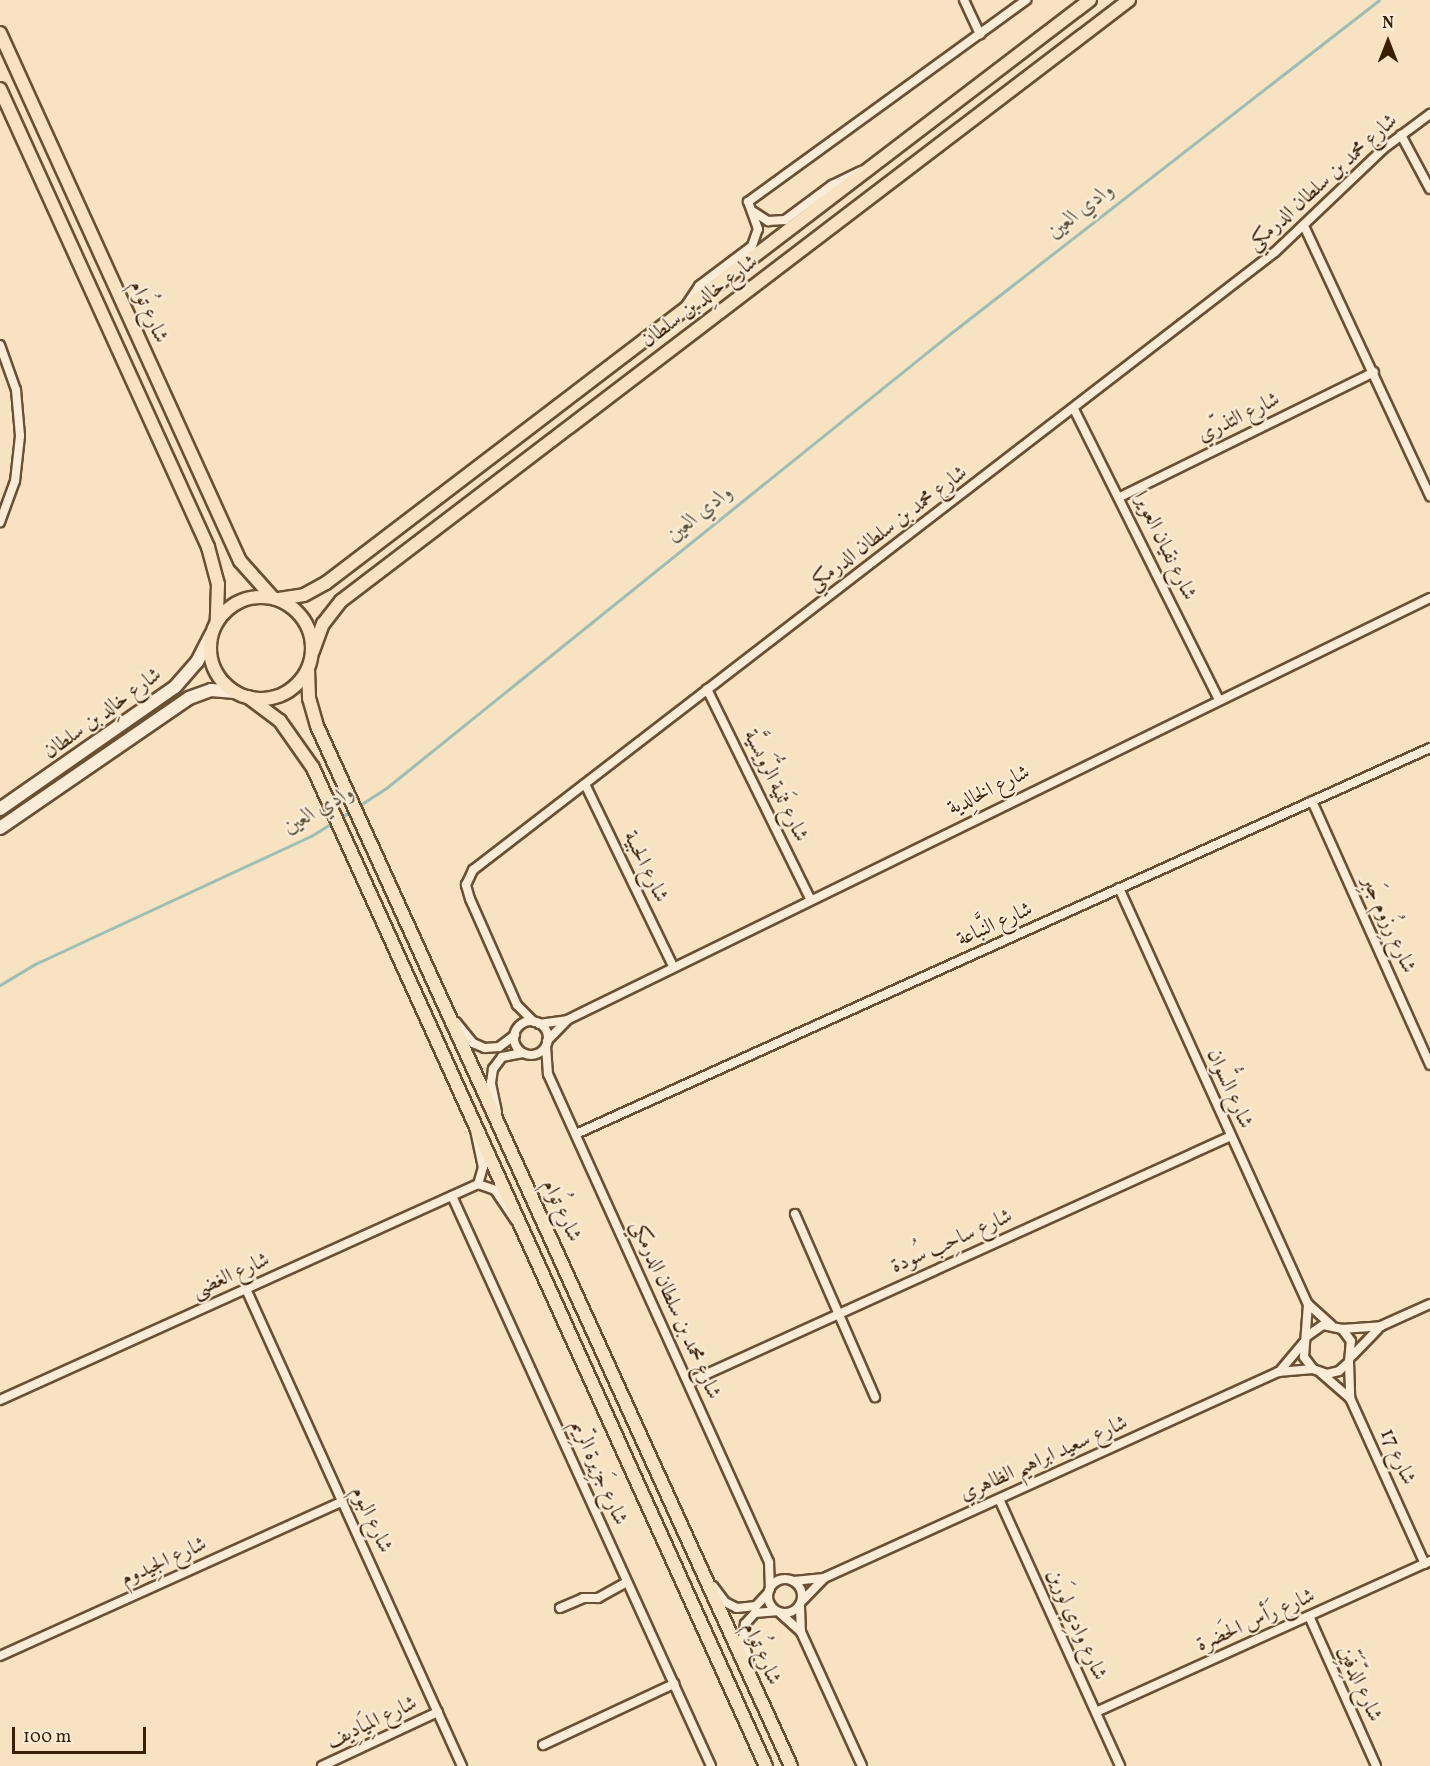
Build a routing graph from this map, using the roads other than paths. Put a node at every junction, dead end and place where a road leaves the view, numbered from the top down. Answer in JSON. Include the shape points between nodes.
{"nodes":[{"id":1,"x":964,"y":0,"type":"edge"},
{"id":2,"x":1026,"y":0,"type":"edge"},
{"id":3,"x":1090,"y":0,"type":"edge"},
{"id":4,"x":1129,"y":0,"type":"edge"},
{"id":5,"x":0,"y":33,"type":"edge"},
{"id":6,"x":980,"y":34,"type":"junction"},
{"id":7,"x":0,"y":89,"type":"edge"},
{"id":8,"x":1430,"y":114,"type":"edge"},
{"id":9,"x":1401,"y":135,"type":"junction"},
{"id":10,"x":870,"y":168,"type":"junction"},
{"id":11,"x":1430,"y":189,"type":"edge"},
{"id":12,"x":753,"y":212,"type":"junction"},
{"id":13,"x":1305,"y":228,"type":"junction"},
{"id":14,"x":683,"y":310,"type":"junction"},
{"id":15,"x":0,"y":345,"type":"edge"},
{"id":16,"x":1374,"y":372,"type":"junction"},
{"id":17,"x":1074,"y":409,"type":"junction"},
{"id":18,"x":1120,"y":496,"type":"junction"},
{"id":19,"x":1430,"y":496,"type":"edge"},
{"id":20,"x":0,"y":522,"type":"edge"},
{"id":21,"x":276,"y":598,"type":"junction"},
{"id":22,"x":1430,"y":598,"type":"edge"},
{"id":23,"x":217,"y":621,"type":"junction"},
{"id":24,"x":211,"y":634,"type":"junction"},
{"id":25,"x":313,"y":651,"type":"junction"},
{"id":26,"x":308,"y":669,"type":"junction"},
{"id":27,"x":707,"y":689,"type":"junction"},
{"id":28,"x":235,"y":692,"type":"junction"},
{"id":29,"x":248,"y":697,"type":"junction"},
{"id":30,"x":1220,"y":700,"type":"junction"},
{"id":31,"x":1430,"y":748,"type":"edge"},
{"id":32,"x":585,"y":784,"type":"junction"},
{"id":33,"x":1312,"y":801,"type":"junction"},
{"id":34,"x":0,"y":810,"type":"edge"},
{"id":35,"x":0,"y":828,"type":"edge"},
{"id":36,"x":1119,"y":888,"type":"junction"},
{"id":37,"x":810,"y":898,"type":"junction"},
{"id":38,"x":673,"y":966,"type":"junction"},
{"id":39,"x":517,"y":1005,"type":"junction"},
{"id":40,"x":448,"y":1011,"type":"junction"},
{"id":41,"x":567,"y":1020,"type":"junction"},
{"id":42,"x":537,"y":1023,"type":"junction"},
{"id":43,"x":516,"y":1032,"type":"junction"},
{"id":44,"x":547,"y":1043,"type":"junction"},
{"id":45,"x":525,"y":1054,"type":"junction"},
{"id":46,"x":1430,"y":1065,"type":"edge"},
{"id":47,"x":548,"y":1074,"type":"junction"},
{"id":48,"x":474,"y":1124,"type":"junction"},
{"id":49,"x":501,"y":1127,"type":"junction"},
{"id":50,"x":576,"y":1134,"type":"junction"},
{"id":51,"x":1231,"y":1136,"type":"junction"},
{"id":52,"x":478,"y":1184,"type":"junction"},
{"id":53,"x":452,"y":1196,"type":"junction"},
{"id":54,"x":795,"y":1214,"type":"dead end"},
{"id":55,"x":519,"y":1224,"type":"junction"},
{"id":56,"x":246,"y":1289,"type":"junction"},
{"id":57,"x":1308,"y":1304,"type":"junction"},
{"id":58,"x":1430,"y":1304,"type":"edge"},
{"id":59,"x":839,"y":1313,"type":"junction"},
{"id":60,"x":1331,"y":1324,"type":"junction"},
{"id":61,"x":1381,"y":1326,"type":"junction"},
{"id":62,"x":1342,"y":1329,"type":"junction"},
{"id":63,"x":1305,"y":1339,"type":"junction"},
{"id":64,"x":1350,"y":1359,"type":"junction"},
{"id":65,"x":1317,"y":1371,"type":"junction"},
{"id":66,"x":1278,"y":1372,"type":"junction"},
{"id":67,"x":688,"y":1382,"type":"junction"},
{"id":68,"x":875,"y":1397,"type":"dead end"},
{"id":69,"x":1350,"y":1398,"type":"junction"},
{"id":70,"x":0,"y":1400,"type":"edge"},
{"id":71,"x":999,"y":1499,"type":"junction"},
{"id":72,"x":343,"y":1501,"type":"junction"},
{"id":73,"x":769,"y":1562,"type":"junction"},
{"id":74,"x":1427,"y":1563,"type":"edge"},
{"id":75,"x":704,"y":1575,"type":"junction"},
{"id":76,"x":824,"y":1578,"type":"junction"},
{"id":77,"x":793,"y":1581,"type":"junction"},
{"id":78,"x":627,"y":1582,"type":"junction"},
{"id":79,"x":769,"y":1591,"type":"junction"},
{"id":80,"x":801,"y":1603,"type":"junction"},
{"id":81,"x":560,"y":1608,"type":"dead end"},
{"id":82,"x":779,"y":1612,"type":"junction"},
{"id":83,"x":1309,"y":1616,"type":"junction"},
{"id":84,"x":801,"y":1632,"type":"junction"},
{"id":85,"x":0,"y":1656,"type":"edge"},
{"id":86,"x":674,"y":1684,"type":"junction"},
{"id":87,"x":755,"y":1687,"type":"junction"},
{"id":88,"x":438,"y":1712,"type":"junction"},
{"id":89,"x":1096,"y":1712,"type":"junction"},
{"id":90,"x":543,"y":1745,"type":"dead end"},
{"id":91,"x":322,"y":1766,"type":"edge"},
{"id":92,"x":462,"y":1766,"type":"edge"},
{"id":93,"x":711,"y":1766,"type":"edge"},
{"id":94,"x":766,"y":1766,"type":"edge"},
{"id":95,"x":791,"y":1766,"type":"edge"},
{"id":96,"x":862,"y":1766,"type":"edge"},
{"id":97,"x":1120,"y":1766,"type":"edge"},
{"id":98,"x":1376,"y":1766,"type":"edge"}],
"edges":[{"from":1,"to":6,"type":"street"},
{"from":2,"to":6,"type":"street"},
{"from":3,"to":10,"type":"main road","name":"شارع خالِد بن سلطان"},
{"from":4,"to":25,"type":"main road","name":"شارع خالِد بن سلطان","via":[[341,601],[323,624]]},
{"from":5,"to":21,"type":"main road","name":"شارع تُوام","via":[[235,550],[247,571]]},
{"from":6,"to":12,"type":"street","via":[[748,202]]},
{"from":7,"to":23,"type":"main road","name":"شارع تُوام","via":[[208,548],[218,584]]},
{"from":8,"to":9,"type":"street","name":"شارع محمد بن سلطان الدرمكي"},
{"from":9,"to":11,"type":"street"},
{"from":9,"to":13,"type":"street","name":"شارع محمد بن سلطان الدرمكي"},
{"from":10,"to":12,"type":"street","via":[[841,180],[785,220],[768,221]]},
{"from":10,"to":14,"type":"main road","name":"شارع خالِد بن سلطان"},
{"from":12,"to":14,"type":"street","via":[[758,229],[752,246],[699,286]]},
{"from":13,"to":16,"type":"street"},
{"from":13,"to":17,"type":"street","name":"شارع محمد بن سلطان الدرمكي"},
{"from":14,"to":21,"type":"main road","name":"شارع خالِد بن سلطان","via":[[326,583],[304,595]]},
{"from":15,"to":20,"type":"street","via":[[16,390],[20,436],[15,482]]},
{"from":16,"to":18,"type":"street","name":"شارع التذرّي"},
{"from":16,"to":19,"type":"street"},
{"from":17,"to":18,"type":"street","name":"شارع نقيان العويرا"},
{"from":17,"to":27,"type":"street","name":"شارع محمد بن سلطان الدرمكي"},
{"from":18,"to":30,"type":"street","name":"شارع نقيان العويرا"},
{"from":21,"to":23,"type":"main road","via":[[241,601]]},
{"from":21,"to":25,"type":"main road","via":[[304,619]]},
{"from":22,"to":30,"type":"street","name":"شارع الخالِدية"},
{"from":23,"to":24,"type":"main road"},
{"from":24,"to":28,"type":"main road","via":[[211,660],[224,684]]},
{"from":24,"to":34,"type":"street","name":"شارع خالِد بن سلطان","via":[[197,662],[175,687]]},
{"from":25,"to":26,"type":"main road"},
{"from":26,"to":29,"type":"main road","via":[[301,681],[277,697]]},
{"from":26,"to":40,"type":"main road","name":"شارع تُوام","via":[[312,712]]},
{"from":27,"to":32,"type":"street","name":"شارع محمد بن سلطان الدرمكي"},
{"from":27,"to":37,"type":"street","name":"شارع ثَنية الرُّوَيسيَّة"},
{"from":28,"to":29,"type":"main road"},
{"from":28,"to":35,"type":"street","name":"شارع خالِد بن سلطان","via":[[211,690],[189,698]]},
{"from":29,"to":48,"type":"main road","name":"شارع تُوام","via":[[280,721],[313,768]]},
{"from":30,"to":37,"type":"street","name":"شارع الخالِدية"},
{"from":31,"to":33,"type":"street","name":"شارع النَّباعة"},
{"from":32,"to":38,"type":"street","name":"شارع الحبية"},
{"from":32,"to":39,"type":"street","name":"شارع محمد بن سلطان الدرمكي","via":[[476,867],[467,880],[470,899]]},
{"from":33,"to":36,"type":"street","name":"شارع النَّباعة"},
{"from":33,"to":46,"type":"street","name":"شارع رِزُوم جَبِر"},
{"from":36,"to":50,"type":"street","name":"شارع النَّباعة"},
{"from":36,"to":51,"type":"street","name":"شارع السُّوان"},
{"from":37,"to":38,"type":"street","name":"شارع الخالِدية"},
{"from":38,"to":41,"type":"street","name":"شارع الخالِدية"},
{"from":39,"to":42,"type":"street","name":"شارع محمد بن سلطان الدرمكي"},
{"from":39,"to":43,"type":"street","name":"شارع محمد بن سلطان الدرمكي"},
{"from":40,"to":43,"type":"street","via":[[479,1046],[499,1047]]},
{"from":40,"to":49,"type":"main road","name":"شارع تُوام"},
{"from":41,"to":42,"type":"street","name":"شارع الخالِدية"},
{"from":41,"to":44,"type":"street","name":"شارع الخالِدية"},
{"from":42,"to":43,"type":"street"},
{"from":42,"to":44,"type":"street"},
{"from":43,"to":45,"type":"street","via":[[515,1043]]},
{"from":44,"to":45,"type":"street","via":[[536,1054]]},
{"from":44,"to":47,"type":"street","name":"شارع محمد بن سلطان الدرمكي"},
{"from":45,"to":47,"type":"street","name":"شارع محمد بن سلطان الدرمكي"},
{"from":45,"to":49,"type":"street","via":[[502,1058],[493,1068],[492,1090]]},
{"from":47,"to":50,"type":"street","name":"شارع محمد بن سلطان الدرمكي"},
{"from":48,"to":52,"type":"street","via":[[483,1167]]},
{"from":48,"to":55,"type":"main road","name":"شارع تُوام"},
{"from":49,"to":75,"type":"main road","name":"شارع تُوام"},
{"from":50,"to":67,"type":"street","name":"شارع محمد بن سلطان الدرمكي"},
{"from":51,"to":57,"type":"street","name":"شارع السُّوان"},
{"from":51,"to":59,"type":"street","name":"شارع ساحِب سُودة"},
{"from":52,"to":53,"type":"street","name":"شارع الغضى"},
{"from":52,"to":55,"type":"street","via":[[495,1190]]},
{"from":53,"to":56,"type":"street","name":"شارع الغضى"},
{"from":53,"to":78,"type":"street","name":"شارع جَزِيرة الرِّيم"},
{"from":54,"to":59,"type":"street"},
{"from":55,"to":94,"type":"main road","name":"شارع تُوام"},
{"from":56,"to":70,"type":"street","name":"شارع الغضى"},
{"from":56,"to":72,"type":"street","name":"شارع البوم"},
{"from":57,"to":60,"type":"street","name":"شارع السُّوان"},
{"from":57,"to":63,"type":"street","name":"شارع السُّوان"},
{"from":58,"to":61,"type":"street"},
{"from":59,"to":67,"type":"street","name":"شارع ساحِب سُودة"},
{"from":59,"to":68,"type":"street"},
{"from":60,"to":62,"type":"street"},
{"from":60,"to":63,"type":"street","via":[[1317,1327]]},
{"from":61,"to":62,"type":"street"},
{"from":61,"to":64,"type":"street"},
{"from":62,"to":64,"type":"street","via":[[1351,1341]]},
{"from":63,"to":65,"type":"street","via":[[1304,1357]]},
{"from":63,"to":66,"type":"street","name":"شارع سعيد ابراهيم الظاهري"},
{"from":64,"to":65,"type":"street","via":[[1333,1373]]},
{"from":64,"to":69,"type":"street","name":"شارع 17"},
{"from":65,"to":66,"type":"street","name":"شارع سعيد ابراهيم الظاهري"},
{"from":65,"to":69,"type":"street","name":"شارع 17"},
{"from":66,"to":71,"type":"street","name":"شارع سعيد ابراهيم الظاهري"},
{"from":67,"to":73,"type":"street","name":"شارع محمد بن سلطان الدرمكي"},
{"from":69,"to":74,"type":"street","name":"شارع 17"},
{"from":71,"to":76,"type":"street","name":"شارع سعيد ابراهيم الظاهري"},
{"from":71,"to":89,"type":"street","name":"شارع وادِي لورَين"},
{"from":72,"to":85,"type":"street","name":"شارع الجِيدوم"},
{"from":72,"to":88,"type":"street","name":"شارع البوم"},
{"from":73,"to":77,"type":"street","name":"شارع محمد بن سلطان الدرمكي"},
{"from":73,"to":79,"type":"street","name":"شارع محمد بن سلطان الدرمكي"},
{"from":74,"to":83,"type":"street","name":"شارع رَأس الحَضرة"},
{"from":75,"to":79,"type":"street","via":[[725,1602],[737,1608],[756,1605]]},
{"from":75,"to":87,"type":"main road","name":"شارع تُوام"},
{"from":76,"to":77,"type":"street","name":"شارع سعيد ابراهيم الظاهري"},
{"from":76,"to":80,"type":"street","name":"شارع سعيد ابراهيم الظاهري"},
{"from":77,"to":79,"type":"street","via":[[777,1581]]},
{"from":77,"to":80,"type":"street","via":[[801,1589]]},
{"from":78,"to":81,"type":"street","via":[[598,1598],[583,1598]]},
{"from":78,"to":86,"type":"street","name":"شارع جَزِيرة الرِّيم"},
{"from":79,"to":82,"type":"street","via":[[770,1604]]},
{"from":80,"to":82,"type":"street","via":[[791,1613]]},
{"from":80,"to":84,"type":"street"},
{"from":82,"to":84,"type":"street"},
{"from":82,"to":87,"type":"street","via":[[755,1613],[743,1630]]},
{"from":83,"to":89,"type":"street","name":"شارع رَأس الحَضرة"},
{"from":83,"to":98,"type":"street","name":"شارع الدِّفَيِّن"},
{"from":84,"to":96,"type":"street"},
{"from":86,"to":90,"type":"street"},
{"from":86,"to":93,"type":"street","name":"شارع جَزِيرة الرِّيم"},
{"from":87,"to":95,"type":"main road","name":"شارع تُوام"},
{"from":88,"to":91,"type":"street","name":"شارع المِيَادِيف"},
{"from":88,"to":92,"type":"street","name":"شارع البوم"},
{"from":89,"to":97,"type":"street","name":"شارع وادِي لورَين"}]}
